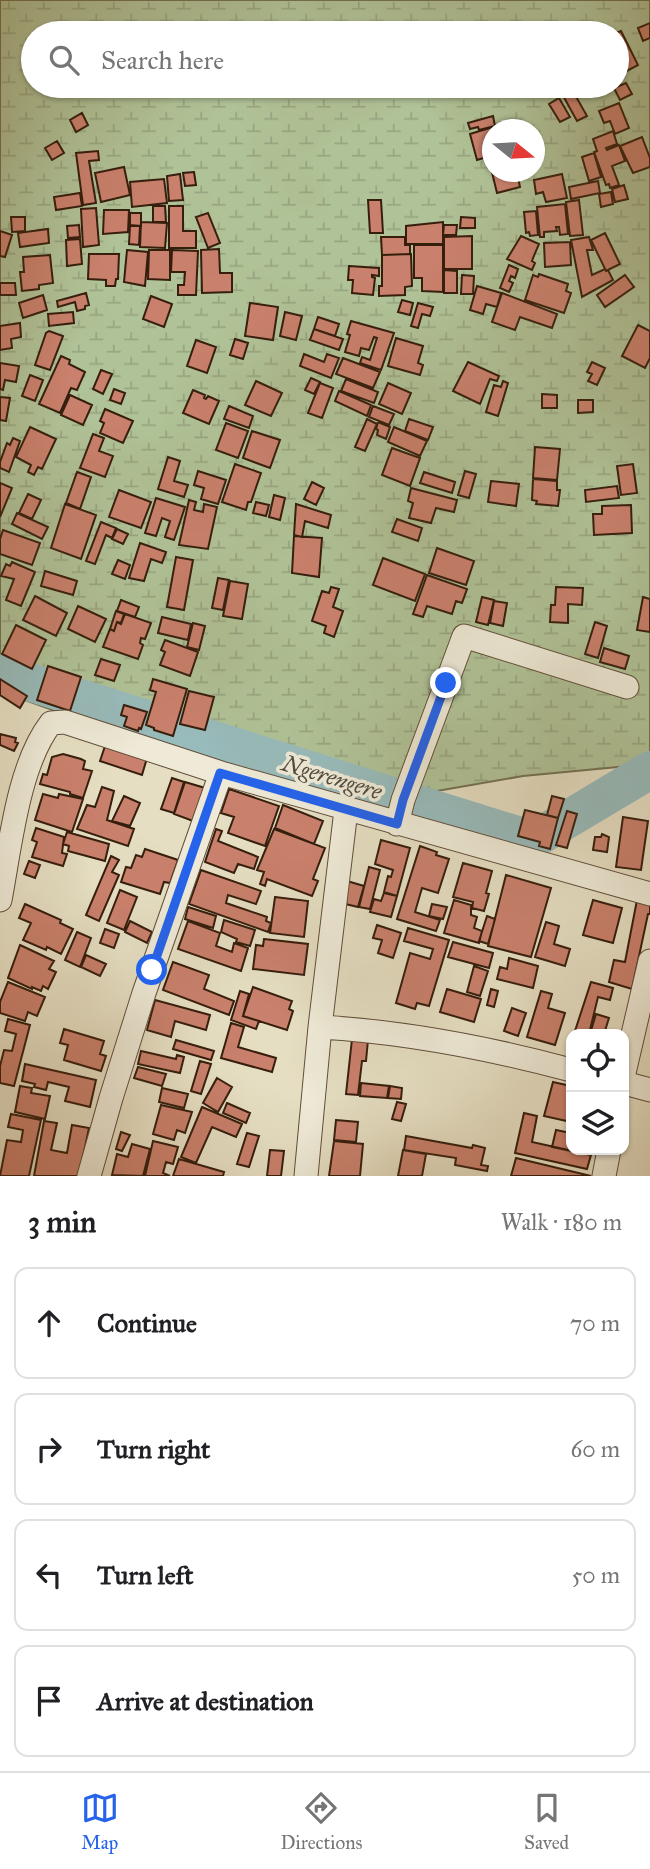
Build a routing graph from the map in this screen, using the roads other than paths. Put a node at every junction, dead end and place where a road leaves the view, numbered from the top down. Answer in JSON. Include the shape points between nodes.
{"nodes":[{"id":1,"x":627,"y":687,"type":"dead end"},
{"id":2,"x":220,"y":773,"type":"junction"},
{"id":3,"x":346,"y":810,"type":"junction"},
{"id":4,"x":397,"y":824,"type":"junction"},
{"id":5,"x":650,"y":894,"type":"edge"},
{"id":6,"x":0,"y":900,"type":"edge"},
{"id":7,"x":650,"y":961,"type":"edge"},
{"id":8,"x":320,"y":1027,"type":"junction"},
{"id":9,"x":629,"y":1051,"type":"edge"},
{"id":10,"x":566,"y":1069,"type":"edge"},
{"id":11,"x":629,"y":1084,"type":"edge"},
{"id":12,"x":650,"y":1090,"type":"edge"},
{"id":13,"x":608,"y":1155,"type":"edge"},
{"id":14,"x":89,"y":1176,"type":"edge"},
{"id":15,"x":306,"y":1176,"type":"edge"},
{"id":16,"x":604,"y":1176,"type":"edge"}],
"edges":[{"from":1,"to":4,"type":"street","via":[[464,636]]},
{"from":2,"to":3,"type":"street"},
{"from":2,"to":6,"type":"street","via":[[65,722],[51,723],[40,738],[21,793]]},
{"from":2,"to":14,"type":"street","via":[[144,993]]},
{"from":3,"to":4,"type":"street"},
{"from":3,"to":8,"type":"street"},
{"from":4,"to":5,"type":"street"},
{"from":7,"to":9,"type":"street"},
{"from":8,"to":10,"type":"street","via":[[490,1048]]},
{"from":8,"to":15,"type":"street"},
{"from":11,"to":12,"type":"street"},
{"from":13,"to":16,"type":"street"}]}
